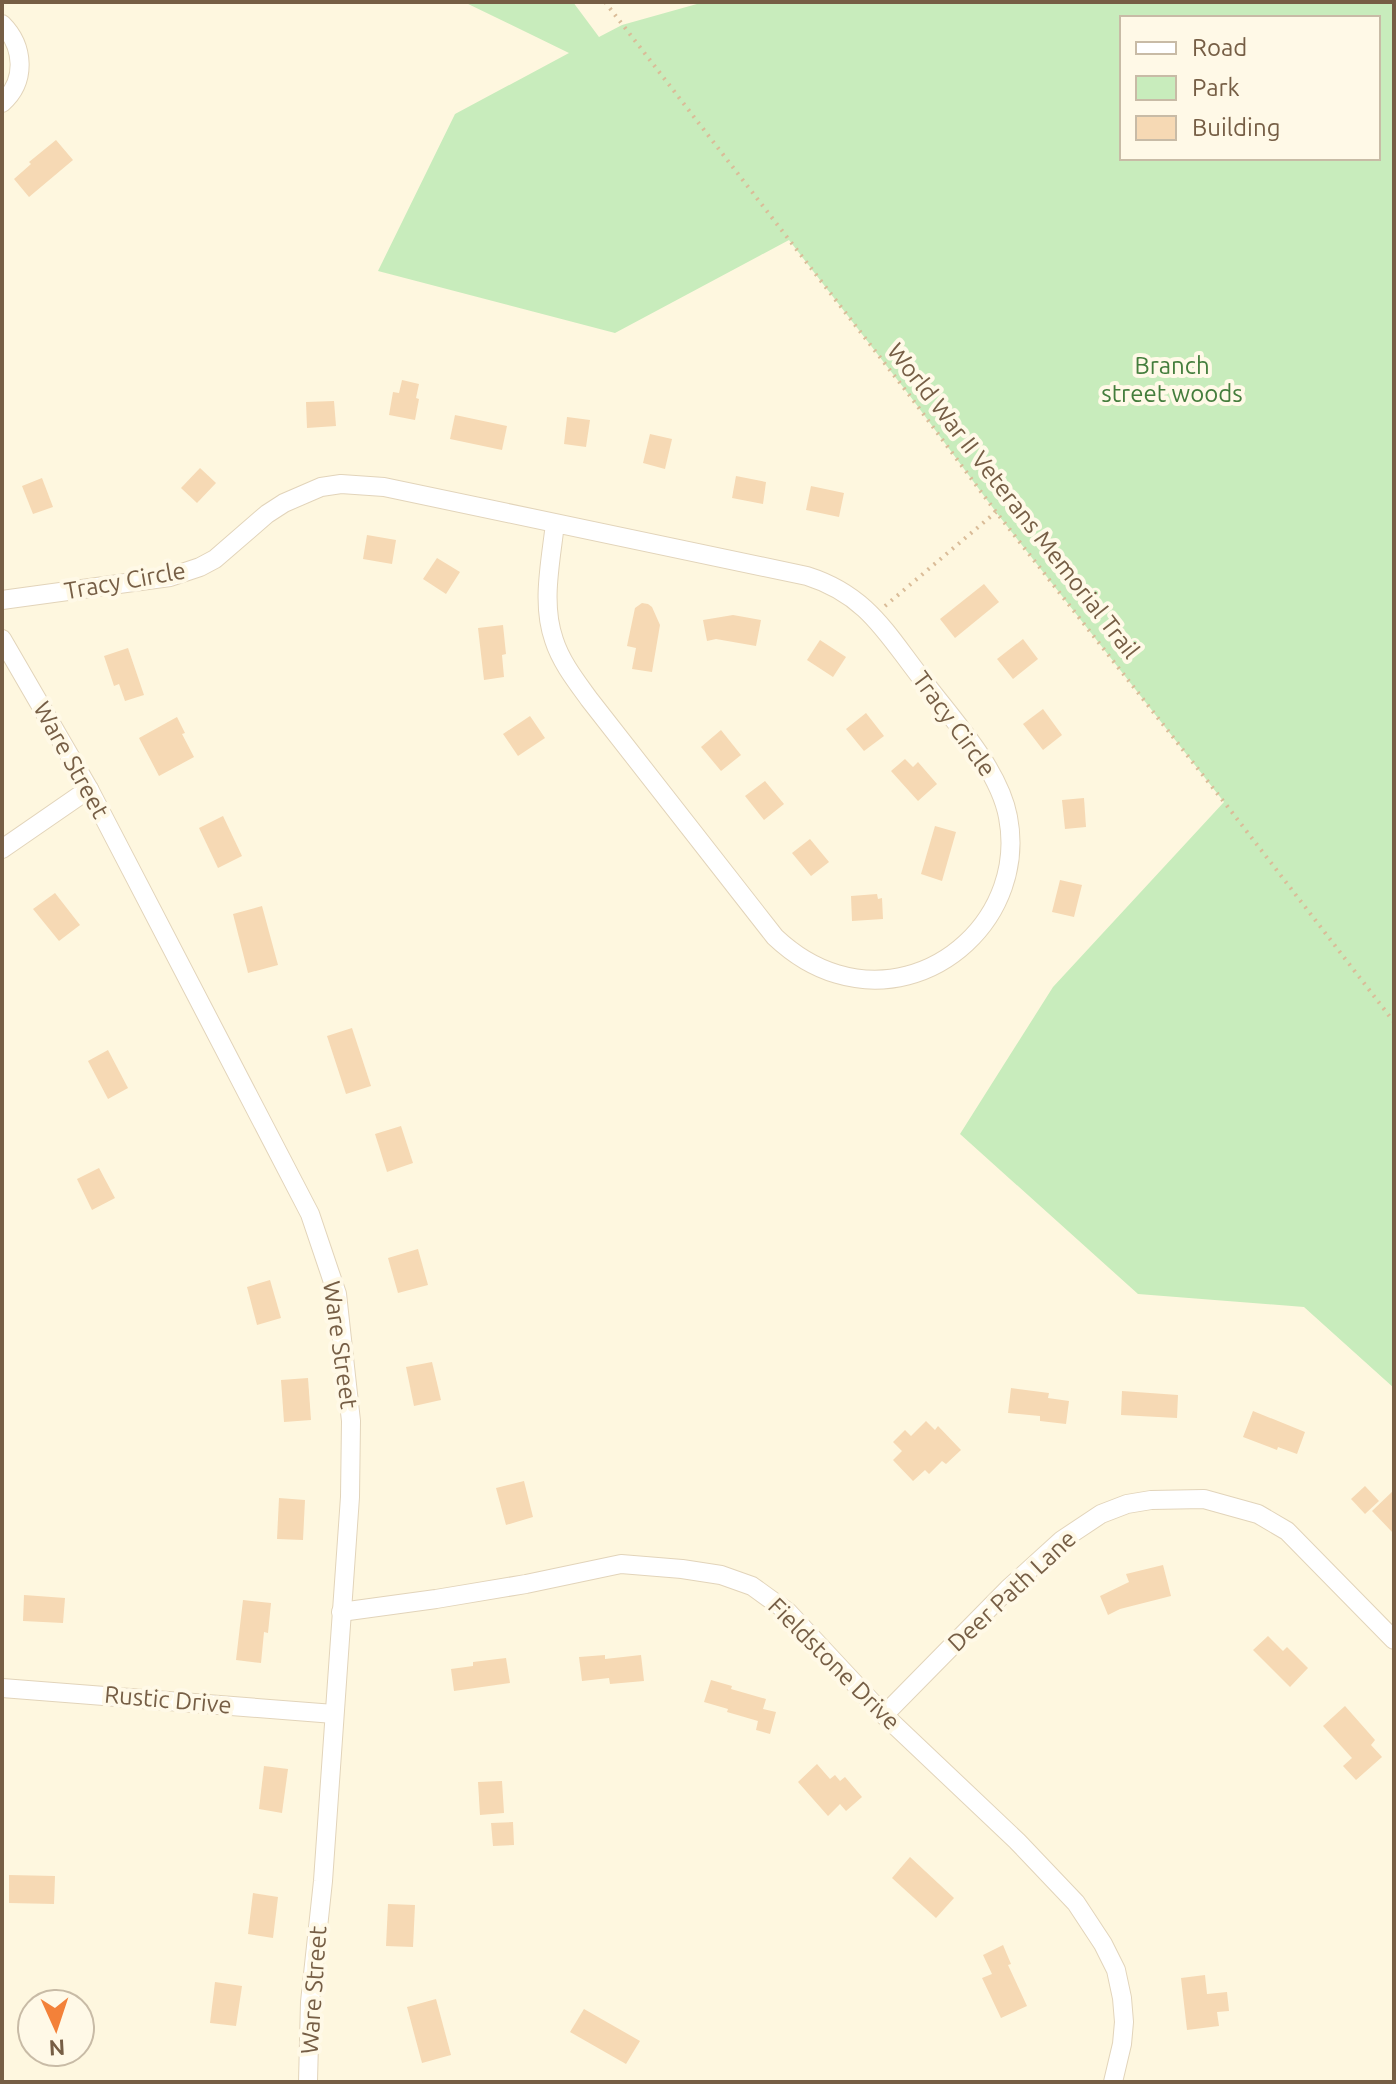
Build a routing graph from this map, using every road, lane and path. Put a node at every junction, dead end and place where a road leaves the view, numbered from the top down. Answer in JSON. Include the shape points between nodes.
{"nodes":[{"id":1,"x":605,"y":2,"type":"edge"},
{"id":2,"x":2,"y":24,"type":"edge"},
{"id":3,"x":2,"y":103,"type":"edge"},
{"id":4,"x":996,"y":512,"type":"junction"},
{"id":5,"x":555,"y":523,"type":"junction"},
{"id":6,"x":2,"y":600,"type":"edge"},
{"id":7,"x":873,"y":617,"type":"junction"},
{"id":8,"x":2,"y":639,"type":"edge"},
{"id":9,"x":89,"y":789,"type":"junction"},
{"id":10,"x":2,"y":849,"type":"edge"},
{"id":11,"x":1394,"y":1022,"type":"edge"},
{"id":12,"x":341,"y":1612,"type":"junction"},
{"id":13,"x":1394,"y":1640,"type":"edge"},
{"id":14,"x":2,"y":1688,"type":"edge"},
{"id":15,"x":334,"y":1714,"type":"junction"},
{"id":16,"x":884,"y":1715,"type":"junction"},
{"id":17,"x":308,"y":2082,"type":"edge"},
{"id":18,"x":1113,"y":2082,"type":"edge"}],
"edges":[{"from":1,"to":4,"type":"path","name":"World War II Veterans Memorial Trail"},
{"from":2,"to":3,"type":"street","via":[[18,50],[20,69]]},
{"from":4,"to":7,"type":"path"},
{"from":4,"to":11,"type":"path","name":"World War II Veterans Memorial Trail"},
{"from":5,"to":6,"type":"street","name":"Tracy Circle","via":[[384,487],[341,484],[284,503],[215,559],[186,573]]},
{"from":5,"to":7,"type":"street","name":"Tracy Circle","via":[[818,579],[845,592]]},
{"from":5,"to":7,"type":"street","name":"Tracy Circle","via":[[547,610],[567,669],[775,937],[821,969],[876,980],[913,974],[962,948],[996,905],[1011,851],[1008,814],[995,779]]},
{"from":8,"to":9,"type":"street","name":"Ware Street"},
{"from":9,"to":10,"type":"street"},
{"from":9,"to":12,"type":"street","name":"Ware Street","via":[[310,1214],[337,1294],[351,1421]]},
{"from":12,"to":15,"type":"street","name":"Ware Street"},
{"from":12,"to":16,"type":"street","name":"Fieldstone Drive","via":[[621,1564],[721,1575],[752,1586],[788,1612]]},
{"from":13,"to":16,"type":"street","name":"Deer Path Lane","via":[[1287,1531],[1258,1514],[1204,1499],[1151,1500],[1101,1514],[1062,1540]]},
{"from":14,"to":15,"type":"street","name":"Rustic Drive"},
{"from":15,"to":17,"type":"street","name":"Ware Street"},
{"from":16,"to":18,"type":"street","name":"Fieldstone Drive","via":[[1017,1841],[1076,1903],[1103,1944],[1116,1970],[1124,2022]]}]}
